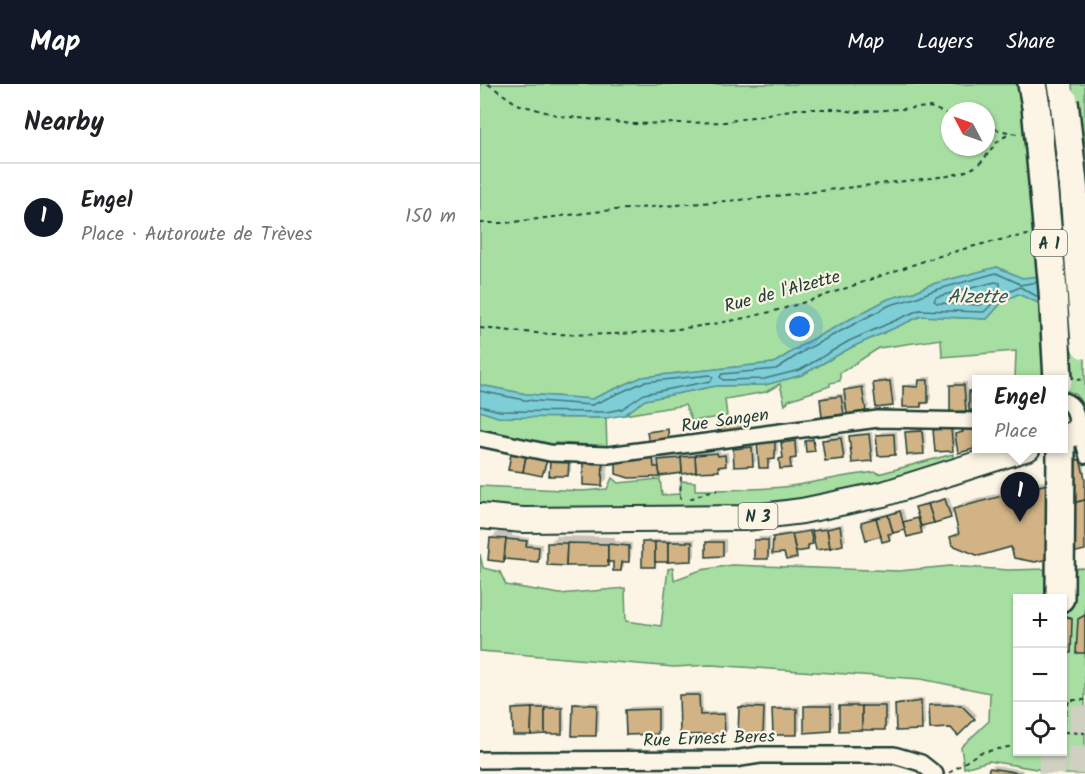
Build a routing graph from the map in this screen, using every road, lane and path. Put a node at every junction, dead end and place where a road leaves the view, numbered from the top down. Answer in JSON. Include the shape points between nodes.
{"nodes":[{"id":1,"x":488,"y":84,"type":"edge"},
{"id":2,"x":1062,"y":92,"type":"edge"},
{"id":3,"x":1034,"y":95,"type":"edge"},
{"id":4,"x":941,"y":111,"type":"edge"},
{"id":5,"x":995,"y":129,"type":"edge"},
{"id":6,"x":995,"y":144,"type":"edge"},
{"id":7,"x":985,"y":156,"type":"edge"},
{"id":8,"x":480,"y":224,"type":"edge"},
{"id":9,"x":1031,"y":234,"type":"dead end"},
{"id":10,"x":480,"y":328,"type":"edge"},
{"id":11,"x":1085,"y":345,"type":"edge"},
{"id":12,"x":1058,"y":375,"type":"edge"},
{"id":13,"x":1068,"y":403,"type":"edge"},
{"id":14,"x":972,"y":421,"type":"edge"},
{"id":15,"x":1072,"y":437,"type":"edge"},
{"id":16,"x":480,"y":438,"type":"edge"},
{"id":17,"x":1012,"y":453,"type":"edge"},
{"id":18,"x":1085,"y":459,"type":"edge"},
{"id":19,"x":681,"y":475,"type":"dead end"},
{"id":20,"x":717,"y":489,"type":"dead end"},
{"id":21,"x":689,"y":500,"type":"dead end"},
{"id":22,"x":680,"y":504,"type":"dead end"},
{"id":23,"x":480,"y":516,"type":"edge"},
{"id":24,"x":1060,"y":594,"type":"edge"},
{"id":25,"x":1085,"y":700,"type":"edge"},
{"id":26,"x":1067,"y":709,"type":"edge"},
{"id":27,"x":1067,"y":732,"type":"edge"},
{"id":28,"x":1085,"y":733,"type":"edge"},
{"id":29,"x":1013,"y":746,"type":"edge"},
{"id":30,"x":480,"y":760,"type":"edge"},
{"id":31,"x":590,"y":767,"type":"edge"},
{"id":32,"x":935,"y":774,"type":"edge"},
{"id":33,"x":948,"y":774,"type":"edge"}],
"edges":[{"from":1,"to":4,"type":"path","via":[[517,104],[560,116],[632,124],[725,122],[796,110],[856,112],[930,107]]},
{"from":2,"to":11,"type":"highway","number":"A 1","bridge":true},
{"from":3,"to":12,"type":"highway","number":"A 1","bridge":true},
{"from":5,"to":6,"type":"path","via":[[1008,132]]},
{"from":7,"to":8,"type":"path","via":[[969,170],[948,176]]},
{"from":9,"to":10,"type":"path","name":"Rue de l'Alzette","via":[[933,258],[791,306],[701,326],[554,334]]},
{"from":13,"to":15,"type":"street","via":[[1075,410]]},
{"from":14,"to":16,"type":"street","name":"Rue Sangen","via":[[878,419],[608,455],[550,453]]},
{"from":15,"to":18,"type":"lane"},
{"from":15,"to":24,"type":"highway"},
{"from":17,"to":23,"type":"main road","number":"N 3","via":[[884,494],[747,518],[523,520]]},
{"from":19,"to":22,"type":"path"},
{"from":20,"to":21,"type":"path"},
{"from":25,"to":26,"type":"path","via":[[1069,700]]},
{"from":27,"to":28,"type":"path"},
{"from":29,"to":33,"type":"path","via":[[979,753]]},
{"from":30,"to":31,"type":"street","name":"Rue Ernest Beres"},
{"from":31,"to":32,"type":"street","name":"Rue Ernest Beres","via":[[760,755],[894,755],[921,763]]}]}
